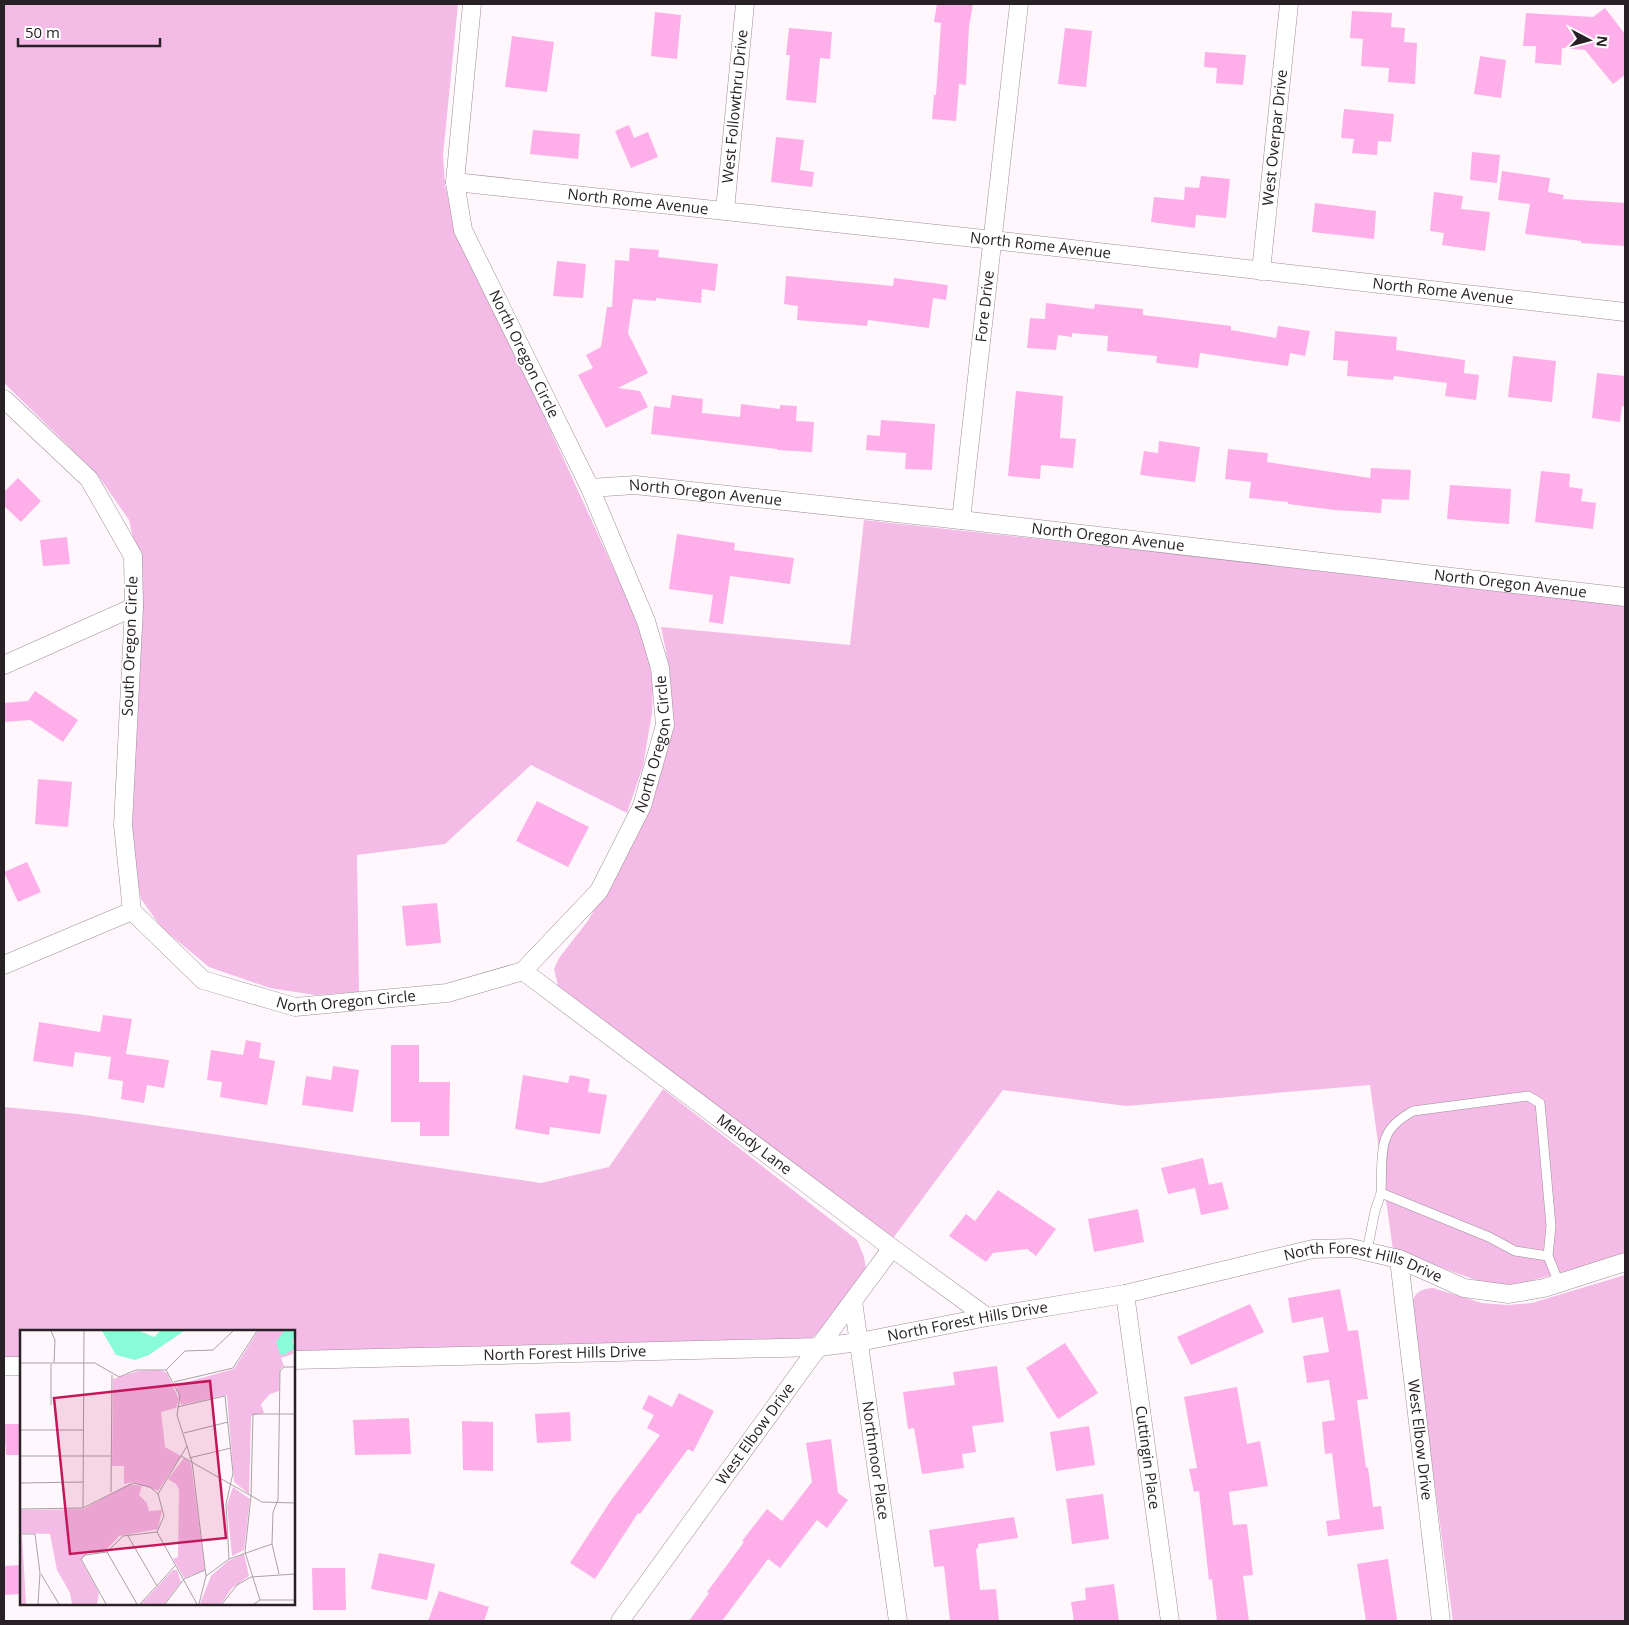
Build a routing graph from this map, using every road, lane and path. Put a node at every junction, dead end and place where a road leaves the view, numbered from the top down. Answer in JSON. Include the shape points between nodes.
{"nodes":[{"id":1,"x":472,"y":4,"type":"edge"},
{"id":2,"x":745,"y":4,"type":"edge"},
{"id":3,"x":1018,"y":4,"type":"edge"},
{"id":4,"x":1289,"y":4,"type":"edge"},
{"id":5,"x":455,"y":182,"type":"junction"},
{"id":6,"x":725,"y":210,"type":"junction"},
{"id":7,"x":993,"y":240,"type":"junction"},
{"id":8,"x":1260,"y":271,"type":"junction"},
{"id":9,"x":1625,"y":312,"type":"edge"},
{"id":10,"x":4,"y":399,"type":"edge"},
{"id":11,"x":590,"y":488,"type":"junction"},
{"id":12,"x":961,"y":520,"type":"junction"},
{"id":13,"x":1625,"y":597,"type":"edge"},
{"id":14,"x":134,"y":607,"type":"junction"},
{"id":15,"x":4,"y":665,"type":"edge"},
{"id":16,"x":132,"y":912,"type":"junction"},
{"id":17,"x":4,"y":965,"type":"edge"},
{"id":18,"x":523,"y":972,"type":"junction"},
{"id":19,"x":1381,"y":1194,"type":"junction"},
{"id":20,"x":892,"y":1248,"type":"junction"},
{"id":21,"x":1367,"y":1251,"type":"junction"},
{"id":22,"x":1548,"y":1256,"type":"junction"},
{"id":23,"x":1399,"y":1259,"type":"junction"},
{"id":24,"x":1625,"y":1262,"type":"edge"},
{"id":25,"x":1559,"y":1283,"type":"junction"},
{"id":26,"x":1125,"y":1294,"type":"junction"},
{"id":27,"x":853,"y":1301,"type":"junction"},
{"id":28,"x":986,"y":1317,"type":"junction"},
{"id":29,"x":860,"y":1342,"type":"junction"},
{"id":30,"x":819,"y":1347,"type":"junction"},
{"id":31,"x":295,"y":1360,"type":"edge"},
{"id":32,"x":4,"y":1366,"type":"edge"},
{"id":33,"x":20,"y":1366,"type":"edge"},
{"id":34,"x":620,"y":1621,"type":"edge"},
{"id":35,"x":898,"y":1621,"type":"edge"},
{"id":36,"x":1170,"y":1621,"type":"edge"},
{"id":37,"x":1442,"y":1621,"type":"edge"}],
"edges":[{"from":1,"to":5,"type":"street","name":"North Oregon Circle"},
{"from":2,"to":6,"type":"street","name":"West Followthru Drive"},
{"from":3,"to":7,"type":"street","name":"Fore Drive"},
{"from":4,"to":8,"type":"street","name":"West Overpar Drive"},
{"from":5,"to":6,"type":"street","name":"North Rome Avenue"},
{"from":5,"to":11,"type":"street","name":"North Oregon Circle","via":[[463,230]]},
{"from":6,"to":7,"type":"street","name":"North Rome Avenue"},
{"from":7,"to":8,"type":"street","name":"North Rome Avenue"},
{"from":7,"to":12,"type":"street","name":"Fore Drive"},
{"from":8,"to":9,"type":"street","name":"North Rome Avenue"},
{"from":10,"to":14,"type":"street","name":"South Oregon Circle","via":[[89,479],[133,556]]},
{"from":11,"to":12,"type":"street","name":"North Oregon Avenue","via":[[635,485]]},
{"from":11,"to":18,"type":"street","name":"North Oregon Circle","via":[[646,621],[660,668],[665,725],[642,806],[599,891]]},
{"from":12,"to":13,"type":"street","name":"North Oregon Avenue"},
{"from":14,"to":15,"type":"street"},
{"from":14,"to":16,"type":"street","name":"South Oregon Circle","via":[[123,825]]},
{"from":16,"to":17,"type":"street"},
{"from":16,"to":18,"type":"street","name":"North Oregon Circle","via":[[203,980],[295,1007],[447,993]]},
{"from":18,"to":20,"type":"street","name":"Melody Lane"},
{"from":19,"to":21,"type":"lane"},
{"from":19,"to":22,"type":"lane","via":[[1489,1237],[1515,1251]]},
{"from":19,"to":22,"type":"lane","via":[[1386,1135],[1398,1120],[1413,1111],[1528,1096],[1540,1103],[1551,1226]]},
{"from":20,"to":27,"type":"street","name":"West Elbow Drive"},
{"from":20,"to":28,"type":"street","name":"Melody Lane"},
{"from":21,"to":23,"type":"street","name":"North Forest Hills Drive"},
{"from":21,"to":26,"type":"street","name":"North Forest Hills Drive","via":[[1313,1249]]},
{"from":22,"to":25,"type":"lane"},
{"from":23,"to":25,"type":"street","name":"North Forest Hills Drive","via":[[1464,1288],[1509,1294]]},
{"from":23,"to":37,"type":"street","name":"West Elbow Drive"},
{"from":24,"to":25,"type":"street","name":"North Forest Hills Drive"},
{"from":26,"to":28,"type":"street","name":"North Forest Hills Drive"},
{"from":26,"to":36,"type":"street","name":"Cuttingin Place"},
{"from":27,"to":29,"type":"street","name":"Northmoor Place"},
{"from":27,"to":30,"type":"street","name":"West Elbow Drive"},
{"from":28,"to":29,"type":"street","name":"North Forest Hills Drive"},
{"from":29,"to":30,"type":"street","name":"North Forest Hills Drive"},
{"from":29,"to":35,"type":"street","name":"Northmoor Place"},
{"from":30,"to":31,"type":"street","name":"North Forest Hills Drive"},
{"from":30,"to":34,"type":"street","name":"West Elbow Drive"},
{"from":32,"to":33,"type":"street"}]}
